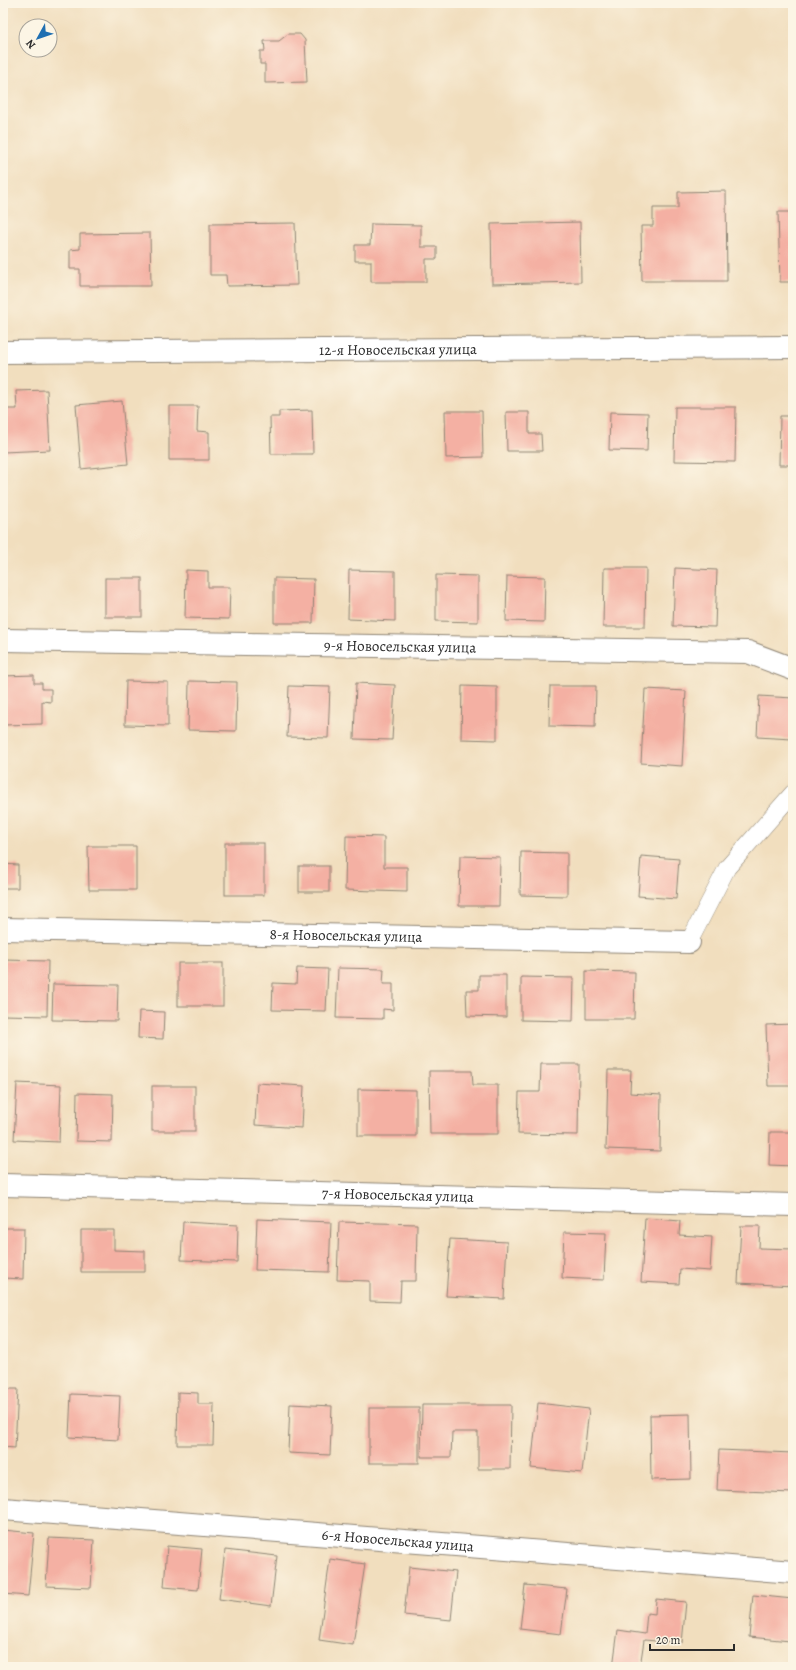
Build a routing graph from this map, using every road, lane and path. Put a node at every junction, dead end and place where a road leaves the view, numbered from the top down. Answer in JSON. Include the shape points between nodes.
{"nodes":[{"id":1,"x":793,"y":347,"type":"edge"},
{"id":2,"x":3,"y":352,"type":"edge"},
{"id":3,"x":3,"y":640,"type":"edge"},
{"id":4,"x":793,"y":669,"type":"edge"},
{"id":5,"x":793,"y":793,"type":"edge"},
{"id":6,"x":3,"y":929,"type":"edge"},
{"id":7,"x":689,"y":942,"type":"joint"},
{"id":8,"x":3,"y":1185,"type":"edge"},
{"id":9,"x":793,"y":1205,"type":"edge"},
{"id":10,"x":3,"y":1509,"type":"edge"},
{"id":11,"x":793,"y":1572,"type":"edge"}],
"edges":[{"from":1,"to":2,"type":"street","name":"12-я Новосельская улица"},
{"from":3,"to":4,"type":"street","name":"9-я Новосельская улица","via":[[748,652]]},
{"from":5,"to":7,"type":"lane","via":[[727,868]]},
{"from":6,"to":7,"type":"street","name":"8-я Новосельская улица"},
{"from":8,"to":9,"type":"street","name":"7-я Новосельская улица"},
{"from":10,"to":11,"type":"street","name":"6-я Новосельская улица"}]}
